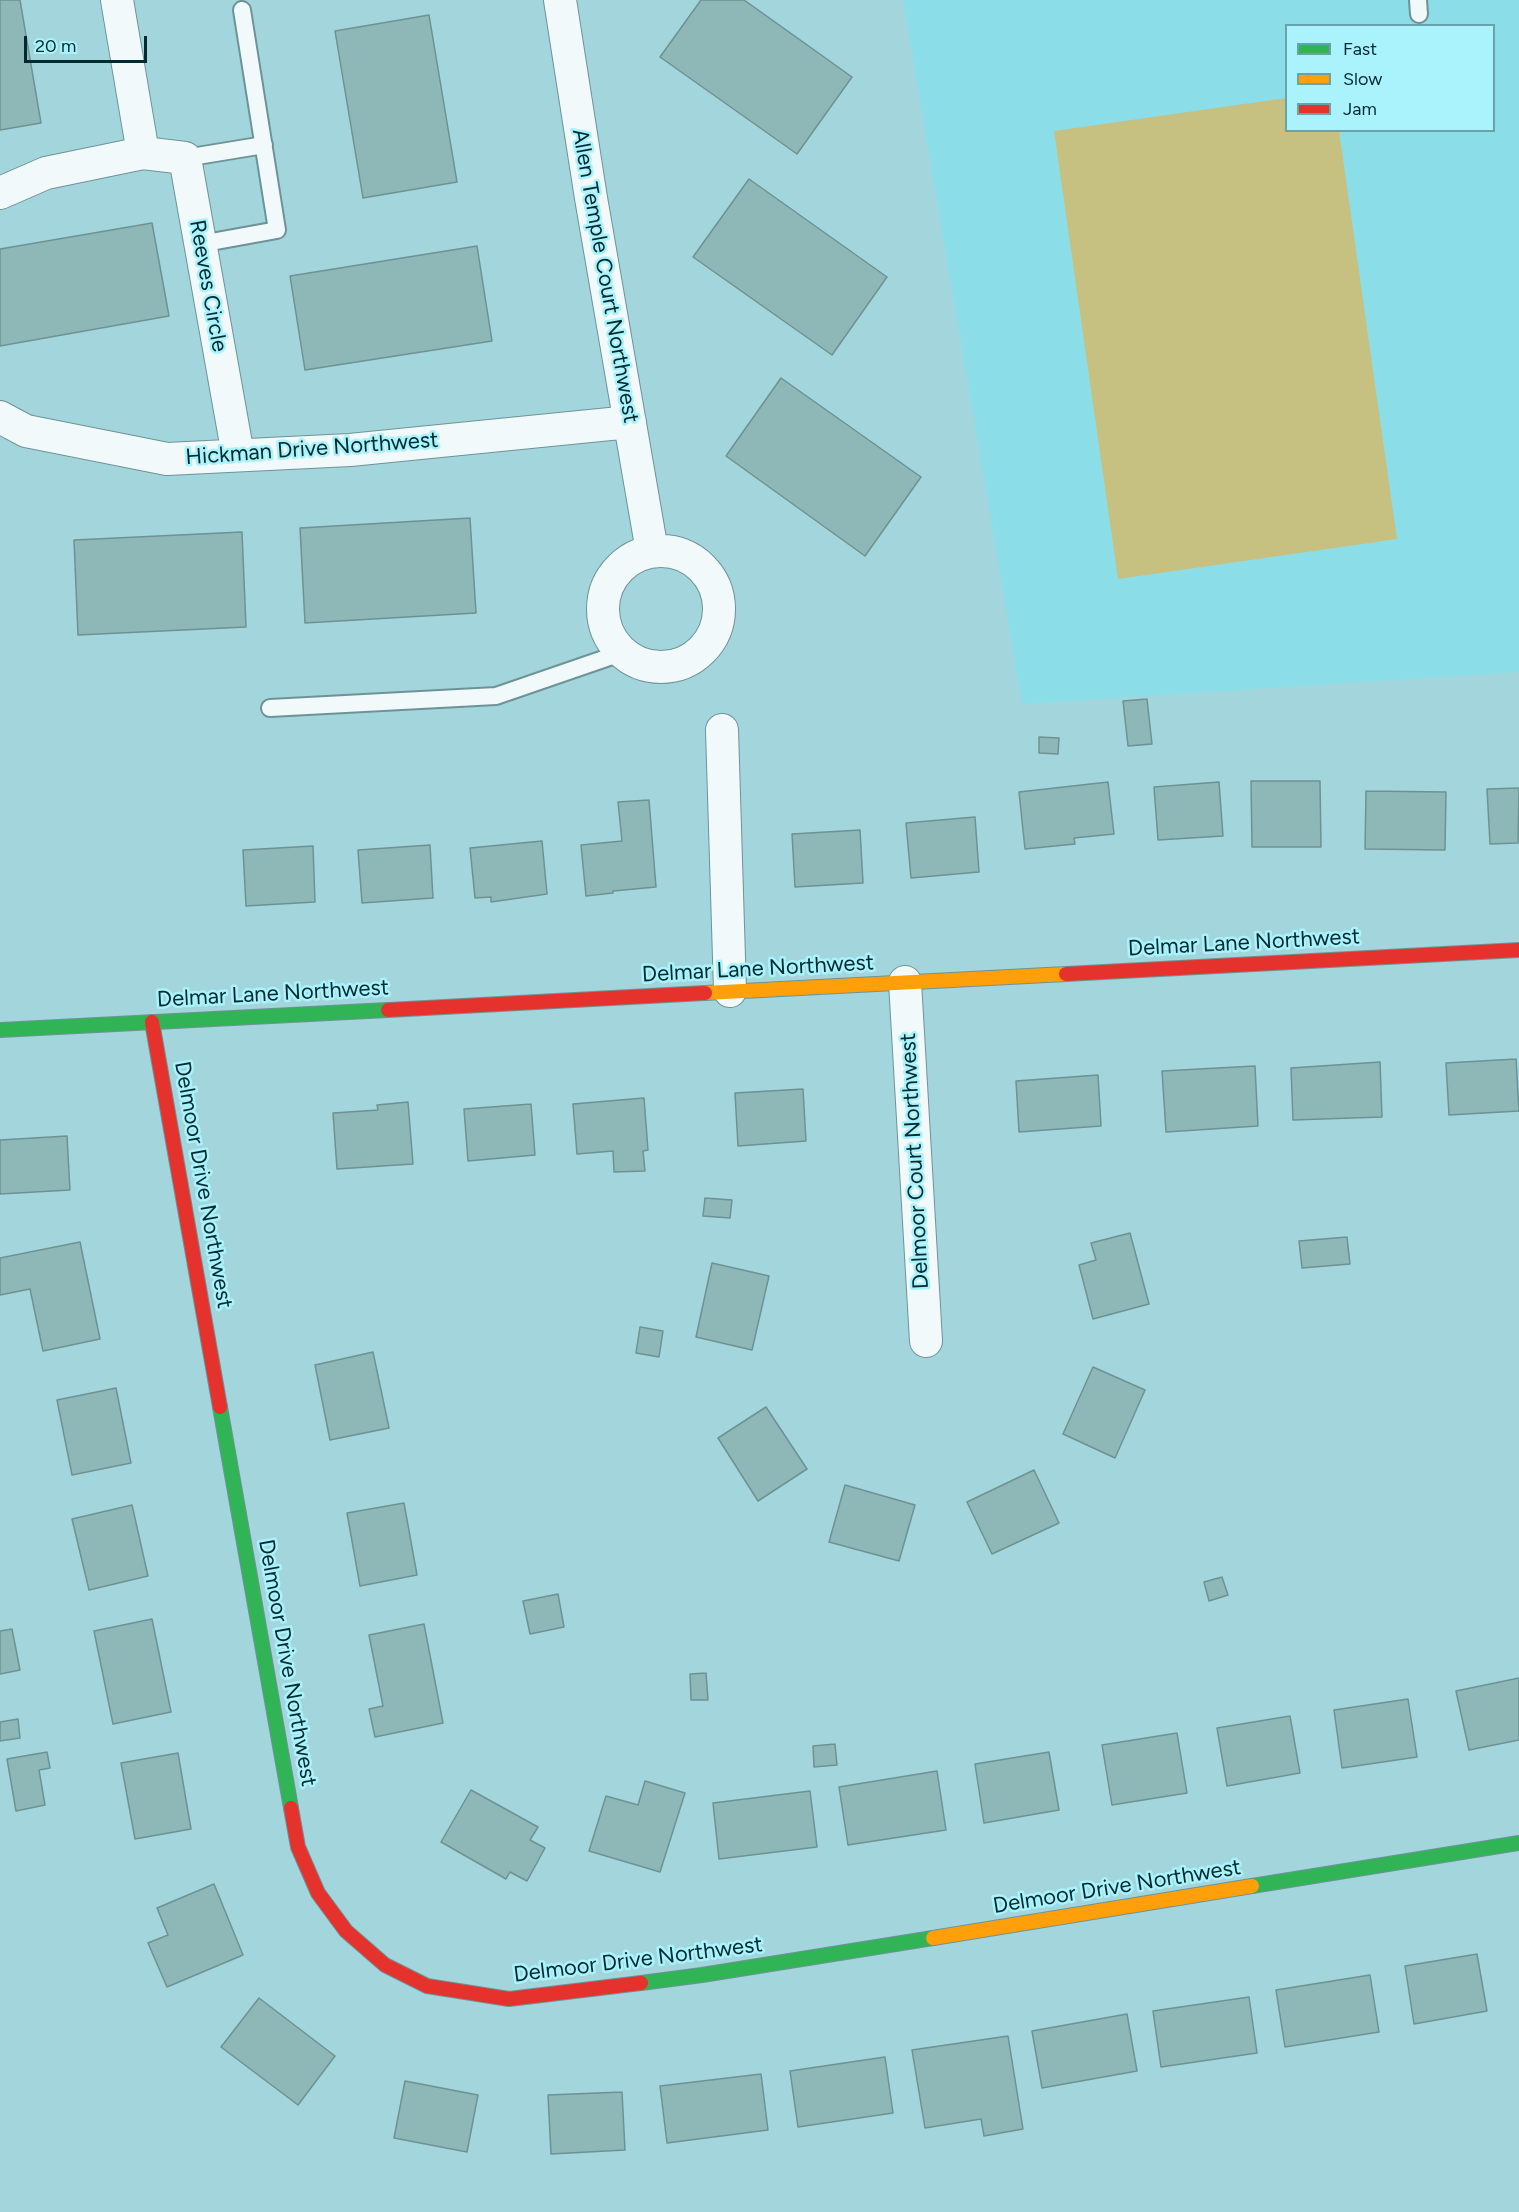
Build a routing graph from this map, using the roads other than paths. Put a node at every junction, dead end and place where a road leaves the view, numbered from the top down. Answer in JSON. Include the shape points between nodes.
{"nodes":[{"id":1,"x":117,"y":0,"type":"edge"},
{"id":2,"x":560,"y":0,"type":"edge"},
{"id":3,"x":242,"y":9,"type":"dead end"},
{"id":4,"x":264,"y":145,"type":"junction"},
{"id":5,"x":143,"y":153,"type":"junction"},
{"id":6,"x":185,"y":158,"type":"junction"},
{"id":7,"x":0,"y":193,"type":"edge"},
{"id":8,"x":200,"y":244,"type":"junction"},
{"id":9,"x":0,"y":417,"type":"edge"},
{"id":10,"x":630,"y":422,"type":"junction"},
{"id":11,"x":238,"y":455,"type":"junction"},
{"id":12,"x":652,"y":551,"type":"junction"},
{"id":13,"x":621,"y":653,"type":"junction"},
{"id":14,"x":270,"y":708,"type":"dead end"},
{"id":15,"x":722,"y":730,"type":"dead end"},
{"id":16,"x":1519,"y":950,"type":"edge"},
{"id":17,"x":905,"y":982,"type":"junction"},
{"id":18,"x":730,"y":991,"type":"junction"},
{"id":19,"x":152,"y":1022,"type":"junction"},
{"id":20,"x":0,"y":1030,"type":"edge"},
{"id":21,"x":926,"y":1341,"type":"dead end"},
{"id":22,"x":1519,"y":1844,"type":"edge"}],
"edges":[{"from":1,"to":5,"type":"street"},
{"from":2,"to":10,"type":"street","name":"Allen Temple Court Northwest"},
{"from":3,"to":4,"type":"lane"},
{"from":4,"to":6,"type":"lane"},
{"from":4,"to":8,"type":"lane","via":[[278,230]]},
{"from":5,"to":6,"type":"street"},
{"from":5,"to":7,"type":"street","via":[[46,173]]},
{"from":6,"to":8,"type":"street","name":"Reeves Circle"},
{"from":8,"to":11,"type":"street","name":"Reeves Circle"},
{"from":9,"to":11,"type":"street","name":"Hickman Drive Northwest","via":[[26,431],[167,459]]},
{"from":10,"to":11,"type":"street","name":"Hickman Drive Northwest","via":[[350,450]]},
{"from":10,"to":12,"type":"street","name":"Allen Temple Court Northwest"},
{"from":12,"to":13,"type":"street","via":[[618,568],[602,600],[609,637]]},
{"from":12,"to":13,"type":"street","via":[[688,557],[703,568],[714,584],[719,602],[718,622],[711,640],[679,665],[659,668],[638,663]]},
{"from":13,"to":14,"type":"lane","via":[[496,696]]},
{"from":15,"to":18,"type":"street"},
{"from":16,"to":17,"type":"street","name":"Delmar Lane Northwest"},
{"from":17,"to":18,"type":"street","name":"Delmar Lane Northwest"},
{"from":17,"to":21,"type":"street","name":"Delmoor Court Northwest"},
{"from":18,"to":19,"type":"street","name":"Delmar Lane Northwest"},
{"from":19,"to":20,"type":"street","name":"Delmar Lane Northwest"},
{"from":19,"to":22,"type":"street","name":"Delmoor Drive Northwest","via":[[298,1847],[318,1893],[346,1931],[385,1965],[427,1986],[509,1999],[714,1973]]}]}
